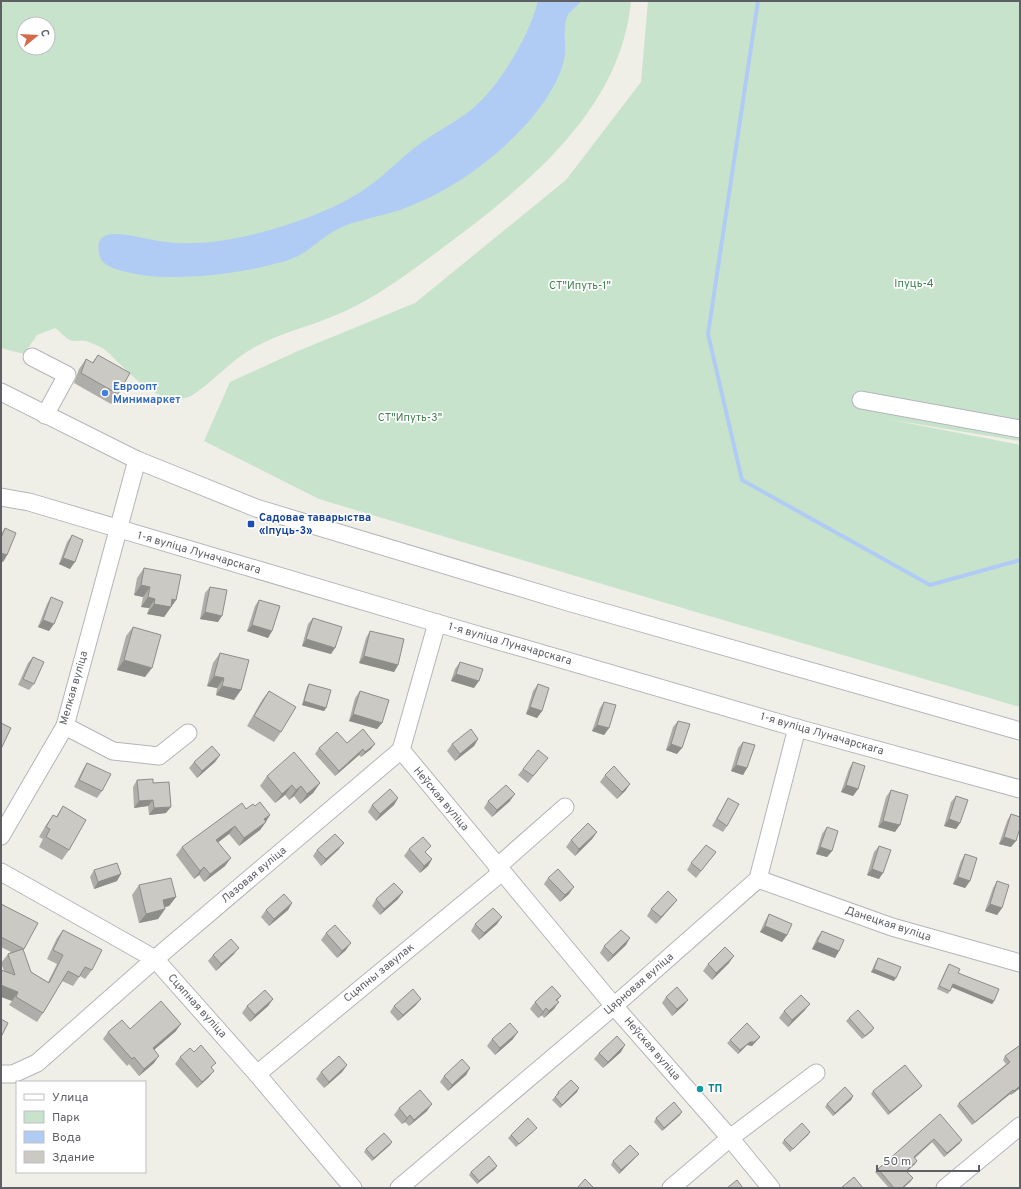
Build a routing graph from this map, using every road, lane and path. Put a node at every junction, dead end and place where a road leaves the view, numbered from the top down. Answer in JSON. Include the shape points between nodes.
{"nodes":[{"id":1,"x":32,"y":358,"type":"dead end"},
{"id":2,"x":1,"y":392,"type":"edge"},
{"id":3,"x":861,"y":400,"type":"dead end"},
{"id":4,"x":45,"y":415,"type":"junction"},
{"id":5,"x":1020,"y":429,"type":"edge"},
{"id":6,"x":137,"y":460,"type":"junction"},
{"id":7,"x":1,"y":497,"type":"edge"},
{"id":8,"x":119,"y":529,"type":"junction"},
{"id":9,"x":437,"y":623,"type":"junction"},
{"id":10,"x":65,"y":726,"type":"junction"},
{"id":11,"x":797,"y":728,"type":"junction"},
{"id":12,"x":1020,"y":731,"type":"edge"},
{"id":13,"x":188,"y":733,"type":"dead end"},
{"id":14,"x":401,"y":750,"type":"junction"},
{"id":15,"x":1020,"y":790,"type":"edge"},
{"id":16,"x":565,"y":807,"type":"dead end"},
{"id":17,"x":1,"y":836,"type":"edge"},
{"id":18,"x":500,"y":870,"type":"junction"},
{"id":19,"x":1,"y":872,"type":"edge"},
{"id":20,"x":758,"y":879,"type":"junction"},
{"id":21,"x":155,"y":959,"type":"junction"},
{"id":22,"x":1020,"y":963,"type":"edge"},
{"id":23,"x":614,"y":1006,"type":"junction"},
{"id":24,"x":816,"y":1073,"type":"dead end"},
{"id":25,"x":1,"y":1074,"type":"edge"},
{"id":26,"x":256,"y":1074,"type":"junction"},
{"id":27,"x":1020,"y":1126,"type":"edge"},
{"id":28,"x":730,"y":1138,"type":"junction"},
{"id":29,"x":353,"y":1188,"type":"edge"},
{"id":30,"x":399,"y":1188,"type":"edge"},
{"id":31,"x":671,"y":1188,"type":"edge"},
{"id":32,"x":771,"y":1188,"type":"edge"},
{"id":33,"x":945,"y":1188,"type":"edge"}],
"edges":[{"from":1,"to":4,"type":"street","via":[[67,375]]},
{"from":2,"to":4,"type":"street"},
{"from":3,"to":5,"type":"street"},
{"from":4,"to":6,"type":"street"},
{"from":6,"to":8,"type":"street","name":"Мелкая вуліца"},
{"from":6,"to":12,"type":"street","via":[[238,501],[331,531],[568,602]]},
{"from":7,"to":8,"type":"street","name":"1-я вуліца Луначарскага","via":[[29,502]]},
{"from":8,"to":9,"type":"street","name":"1-я вуліца Луначарскага"},
{"from":8,"to":10,"type":"street","name":"Мелкая вуліца"},
{"from":9,"to":11,"type":"street","name":"1-я вуліца Луначарскага"},
{"from":9,"to":14,"type":"street"},
{"from":10,"to":13,"type":"street","via":[[113,751],[159,756]]},
{"from":10,"to":17,"type":"street","name":"Мелкая вуліца"},
{"from":11,"to":15,"type":"street","name":"1-я вуліца Луначарскага"},
{"from":11,"to":20,"type":"street"},
{"from":14,"to":18,"type":"street","name":"Неўская вуліца"},
{"from":14,"to":21,"type":"street","name":"Лазовая вуліца"},
{"from":16,"to":18,"type":"street"},
{"from":18,"to":23,"type":"street","name":"Неўская вуліца"},
{"from":18,"to":26,"type":"street","name":"Сцяпны завулак"},
{"from":19,"to":21,"type":"street","name":"Сцяпная вуліца"},
{"from":20,"to":22,"type":"street","name":"Данецкая вуліца","via":[[892,927]]},
{"from":20,"to":23,"type":"street","name":"Цярновая вуліца"},
{"from":21,"to":25,"type":"street","name":"Лазовая вуліца","via":[[37,1063],[13,1074]]},
{"from":21,"to":26,"type":"street","name":"Сцяпная вуліца"},
{"from":23,"to":28,"type":"street","name":"Неўская вуліца"},
{"from":23,"to":30,"type":"street","name":"Цярновая вуліца"},
{"from":24,"to":28,"type":"street"},
{"from":26,"to":29,"type":"street","name":"Сцяпная вуліца"},
{"from":27,"to":33,"type":"street"},
{"from":28,"to":31,"type":"street"},
{"from":28,"to":32,"type":"street","name":"Неўская вуліца"}]}
